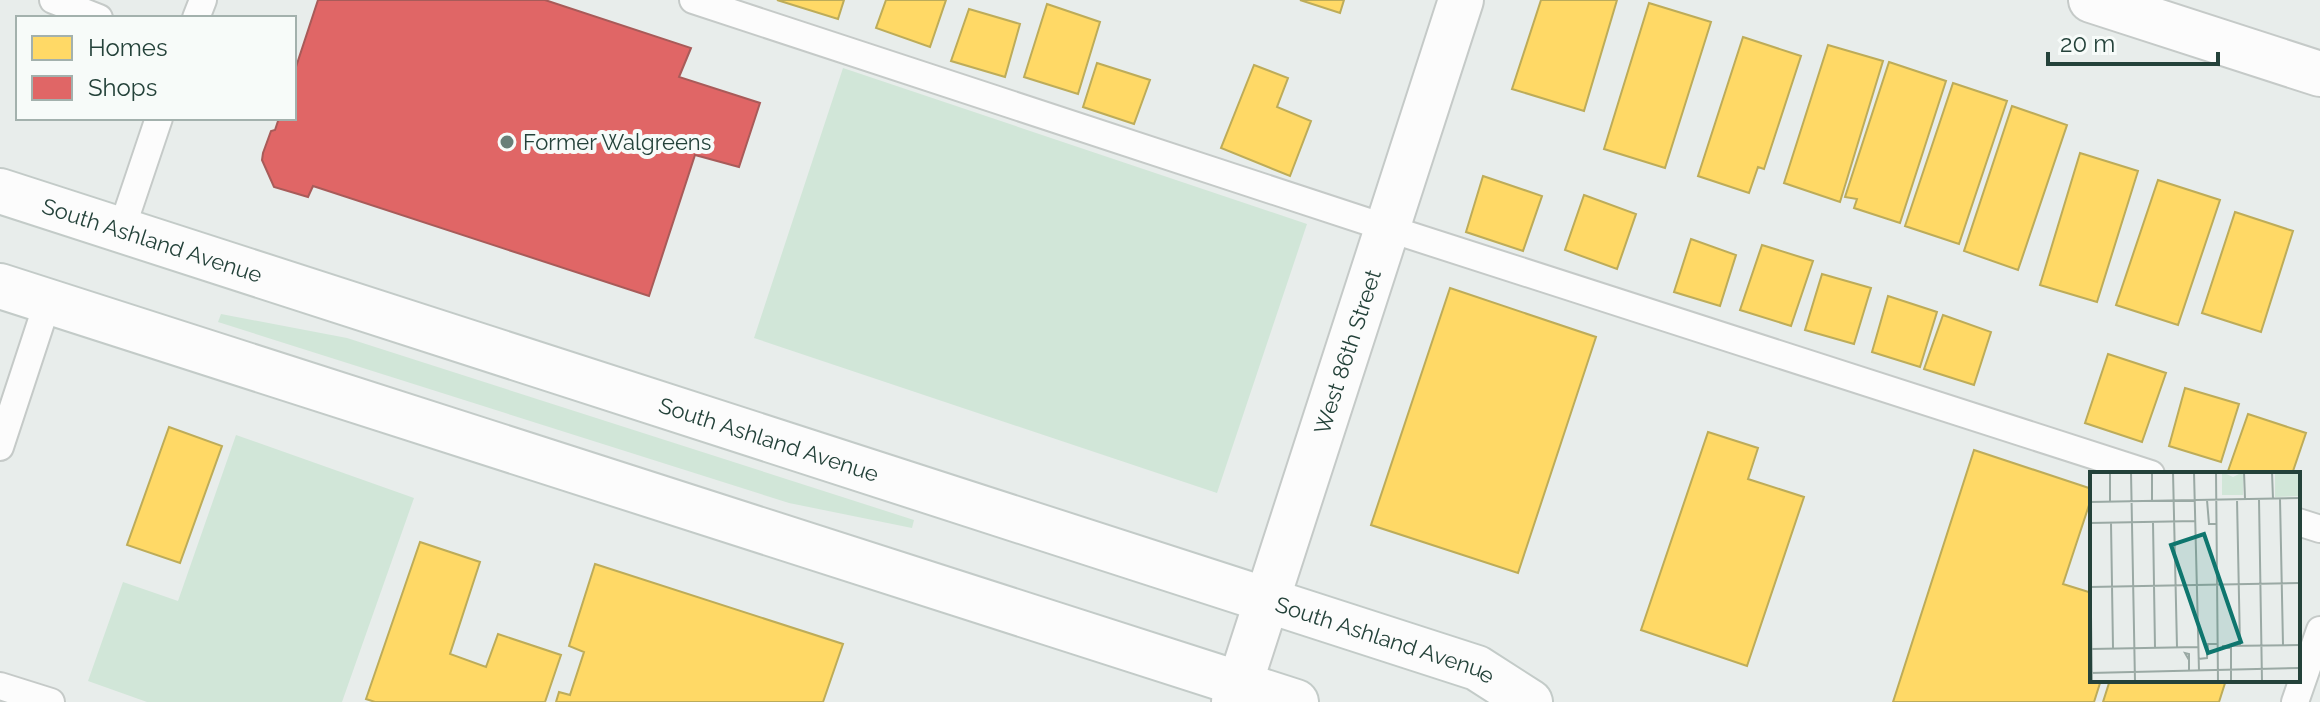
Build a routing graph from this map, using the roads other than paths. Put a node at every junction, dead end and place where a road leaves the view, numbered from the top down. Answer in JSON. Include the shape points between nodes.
{"nodes":[{"id":1,"x":53,"y":0,"type":"edge"},
{"id":2,"x":693,"y":0,"type":"edge"},
{"id":3,"x":1461,"y":0,"type":"edge"},
{"id":4,"x":2091,"y":0,"type":"edge"},
{"id":5,"x":94,"y":16,"type":"edge"},
{"id":6,"x":2320,"y":74,"type":"edge"},
{"id":7,"x":158,"y":120,"type":"edge"},
{"id":8,"x":0,"y":191,"type":"edge"},
{"id":9,"x":1387,"y":228,"type":"junction"},
{"id":10,"x":121,"y":231,"type":"junction"},
{"id":11,"x":1,"y":290,"type":"edge"},
{"id":12,"x":48,"y":301,"type":"junction"},
{"id":13,"x":0,"y":447,"type":"edge"},
{"id":14,"x":2145,"y":472,"type":"edge"},
{"id":15,"x":2300,"y":523,"type":"edge"},
{"id":16,"x":2320,"y":529,"type":"edge"},
{"id":17,"x":1267,"y":601,"type":"junction"},
{"id":18,"x":2320,"y":630,"type":"edge"},
{"id":19,"x":0,"y":686,"type":"edge"},
{"id":20,"x":1236,"y":693,"type":"edge"},
{"id":21,"x":51,"y":702,"type":"edge"},
{"id":22,"x":1296,"y":702,"type":"edge"},
{"id":23,"x":1530,"y":702,"type":"edge"},
{"id":24,"x":2295,"y":702,"type":"edge"}],
"edges":[{"from":1,"to":5,"type":"lane"},
{"from":2,"to":9,"type":"lane"},
{"from":3,"to":9,"type":"main road","name":"West 86th Street"},
{"from":4,"to":6,"type":"main road"},
{"from":7,"to":10,"type":"lane"},
{"from":8,"to":10,"type":"main road","name":"South Ashland Avenue"},
{"from":9,"to":14,"type":"lane"},
{"from":9,"to":17,"type":"main road","name":"West 86th Street"},
{"from":10,"to":17,"type":"main road","name":"South Ashland Avenue"},
{"from":11,"to":12,"type":"main road"},
{"from":12,"to":13,"type":"lane"},
{"from":12,"to":20,"type":"main road"},
{"from":15,"to":16,"type":"lane"},
{"from":17,"to":20,"type":"main road","name":"West 86th Street"},
{"from":17,"to":23,"type":"main road","name":"South Ashland Avenue","via":[[1477,668]]},
{"from":18,"to":24,"type":"lane"},
{"from":19,"to":21,"type":"lane"},
{"from":20,"to":22,"type":"main road"}]}
